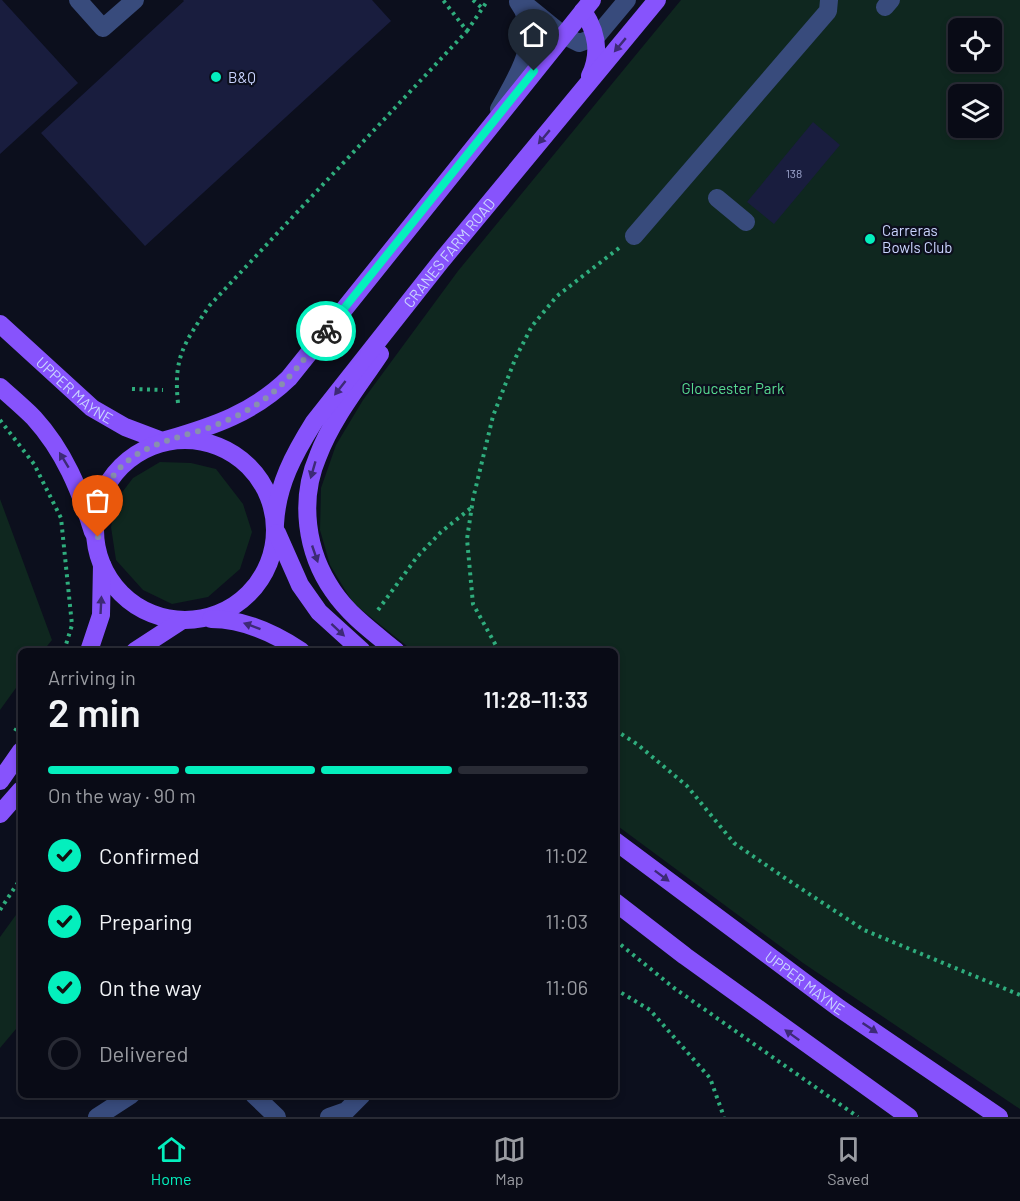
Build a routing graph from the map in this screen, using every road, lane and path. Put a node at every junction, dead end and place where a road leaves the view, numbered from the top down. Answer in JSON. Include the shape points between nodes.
{"nodes":[{"id":1,"x":78,"y":0,"type":"edge"},
{"id":2,"x":135,"y":0,"type":"edge"},
{"id":3,"x":443,"y":0,"type":"edge"},
{"id":4,"x":474,"y":0,"type":"edge"},
{"id":5,"x":488,"y":0,"type":"edge"},
{"id":6,"x":518,"y":0,"type":"edge"},
{"id":7,"x":627,"y":0,"type":"edge"},
{"id":8,"x":657,"y":0,"type":"edge"},
{"id":9,"x":830,"y":0,"type":"edge"},
{"id":10,"x":583,"y":4,"type":"edge"},
{"id":11,"x":482,"y":8,"type":"junction"},
{"id":12,"x":467,"y":31,"type":"junction"},
{"id":13,"x":563,"y":35,"type":"junction"},
{"id":14,"x":596,"y":37,"type":"junction"},
{"id":15,"x":582,"y":92,"type":"junction"},
{"id":16,"x":491,"y":124,"type":"junction"},
{"id":17,"x":717,"y":198,"type":"dead end"},
{"id":18,"x":746,"y":222,"type":"dead end"},
{"id":19,"x":634,"y":236,"type":"joint"},
{"id":20,"x":442,"y":260,"type":"junction"},
{"id":21,"x":0,"y":324,"type":"edge"},
{"id":22,"x":0,"y":387,"type":"edge"},
{"id":23,"x":132,"y":389,"type":"dead end"},
{"id":24,"x":163,"y":390,"type":"dead end"},
{"id":25,"x":178,"y":403,"type":"dead end"},
{"id":26,"x":0,"y":420,"type":"edge"},
{"id":27,"x":164,"y":440,"type":"junction"},
{"id":28,"x":472,"y":507,"type":"junction"},
{"id":29,"x":275,"y":526,"type":"junction"},
{"id":30,"x":101,"y":556,"type":"junction"},
{"id":31,"x":372,"y":618,"type":"dead end"},
{"id":32,"x":189,"y":621,"type":"junction"},
{"id":33,"x":65,"y":648,"type":"edge"},
{"id":34,"x":90,"y":648,"type":"edge"},
{"id":35,"x":140,"y":648,"type":"edge"},
{"id":36,"x":296,"y":648,"type":"edge"},
{"id":37,"x":359,"y":648,"type":"edge"},
{"id":38,"x":393,"y":648,"type":"edge"},
{"id":39,"x":497,"y":648,"type":"edge"},
{"id":40,"x":618,"y":732,"type":"edge"},
{"id":41,"x":18,"y":755,"type":"edge"},
{"id":42,"x":0,"y":781,"type":"edge"},
{"id":43,"x":18,"y":793,"type":"edge"},
{"id":44,"x":0,"y":814,"type":"edge"},
{"id":45,"x":618,"y":843,"type":"edge"},
{"id":46,"x":18,"y":883,"type":"edge"},
{"id":47,"x":618,"y":904,"type":"edge"},
{"id":48,"x":0,"y":910,"type":"edge"},
{"id":49,"x":618,"y":942,"type":"edge"},
{"id":50,"x":618,"y":991,"type":"edge"},
{"id":51,"x":1020,"y":995,"type":"edge"},
{"id":52,"x":126,"y":1098,"type":"edge"},
{"id":53,"x":257,"y":1098,"type":"edge"},
{"id":54,"x":359,"y":1098,"type":"edge"},
{"id":55,"x":333,"y":1116,"type":"edge"},
{"id":56,"x":97,"y":1117,"type":"edge"},
{"id":57,"x":277,"y":1117,"type":"edge"},
{"id":58,"x":724,"y":1117,"type":"edge"},
{"id":59,"x":858,"y":1117,"type":"edge"},
{"id":60,"x":909,"y":1117,"type":"edge"},
{"id":61,"x":999,"y":1117,"type":"edge"}],
"edges":[{"from":1,"to":2,"type":"street","via":[[104,28]]},
{"from":3,"to":12,"type":"path"},
{"from":4,"to":11,"type":"path"},
{"from":5,"to":11,"type":"path"},
{"from":6,"to":13,"type":"street"},
{"from":6,"to":16,"type":"street","via":[[528,21],[529,44]]},
{"from":7,"to":14,"type":"street"},
{"from":8,"to":15,"type":"main road","name":"CRANES FARM ROAD","one_way":true},
{"from":9,"to":19,"type":"street","via":[[828,11]]},
{"from":10,"to":13,"type":"main road"},
{"from":10,"to":14,"type":"main road"},
{"from":11,"to":12,"type":"path"},
{"from":12,"to":25,"type":"path","via":[[210,305],[180,354]]},
{"from":13,"to":14,"type":"street","via":[[579,43]]},
{"from":13,"to":16,"type":"main road"},
{"from":14,"to":15,"type":"main road","via":[[598,53]]},
{"from":15,"to":20,"type":"main road","name":"CRANES FARM ROAD","one_way":true},
{"from":16,"to":27,"type":"main road","via":[[306,357],[271,395],[231,418]]},
{"from":17,"to":18,"type":"street"},
{"from":19,"to":28,"type":"path","via":[[557,296],[532,326],[493,416]]},
{"from":20,"to":29,"type":"main road","name":"CRANES FARM ROAD","one_way":true,"via":[[298,447],[276,506]]},
{"from":20,"to":38,"type":"main road","one_way":true,"via":[[327,436],[311,474],[307,496],[310,537],[323,575],[346,608]]},
{"from":21,"to":27,"type":"main road","name":"UPPER MAYNE","via":[[92,408],[125,427]]},
{"from":30,"to":22,"type":"main road","one_way":true,"via":[[64,459],[34,419]]},
{"from":23,"to":24,"type":"path"},
{"from":26,"to":33,"type":"path","via":[[34,464],[61,518],[72,625]]},
{"from":27,"to":29,"type":"main road","via":[[204,442],[234,456],[260,483],[270,502]]},
{"from":27,"to":30,"type":"main road","via":[[129,459],[107,487],[98,519]]},
{"from":28,"to":31,"type":"path","via":[[417,557]]},
{"from":28,"to":39,"type":"path","via":[[467,539],[473,604]]},
{"from":29,"to":32,"type":"main road","via":[[272,555],[254,587],[227,609]]},
{"from":29,"to":37,"type":"main road","one_way":true,"via":[[300,585],[319,612]]},
{"from":30,"to":32,"type":"main road","via":[[114,584],[139,608],[165,620]]},
{"from":34,"to":30,"type":"main road","one_way":true,"via":[[101,615]]},
{"from":32,"to":35,"type":"main road"},
{"from":36,"to":32,"type":"main road","one_way":true,"via":[[271,633],[237,621]]},
{"from":40,"to":51,"type":"path","via":[[687,786],[734,843],[864,930]]},
{"from":41,"to":42,"type":"main road"},
{"from":43,"to":44,"type":"main road"},
{"from":45,"to":61,"type":"main road","name":"UPPER MAYNE","one_way":true,"via":[[839,1008]]},
{"from":46,"to":48,"type":"path"},
{"from":60,"to":47,"type":"main road","one_way":true},
{"from":49,"to":59,"type":"path","via":[[674,988]]},
{"from":50,"to":58,"type":"path","via":[[650,1010],[710,1078]]},
{"from":52,"to":56,"type":"street"},
{"from":53,"to":57,"type":"street"},
{"from":54,"to":55,"type":"street","via":[[346,1111]]}]}
